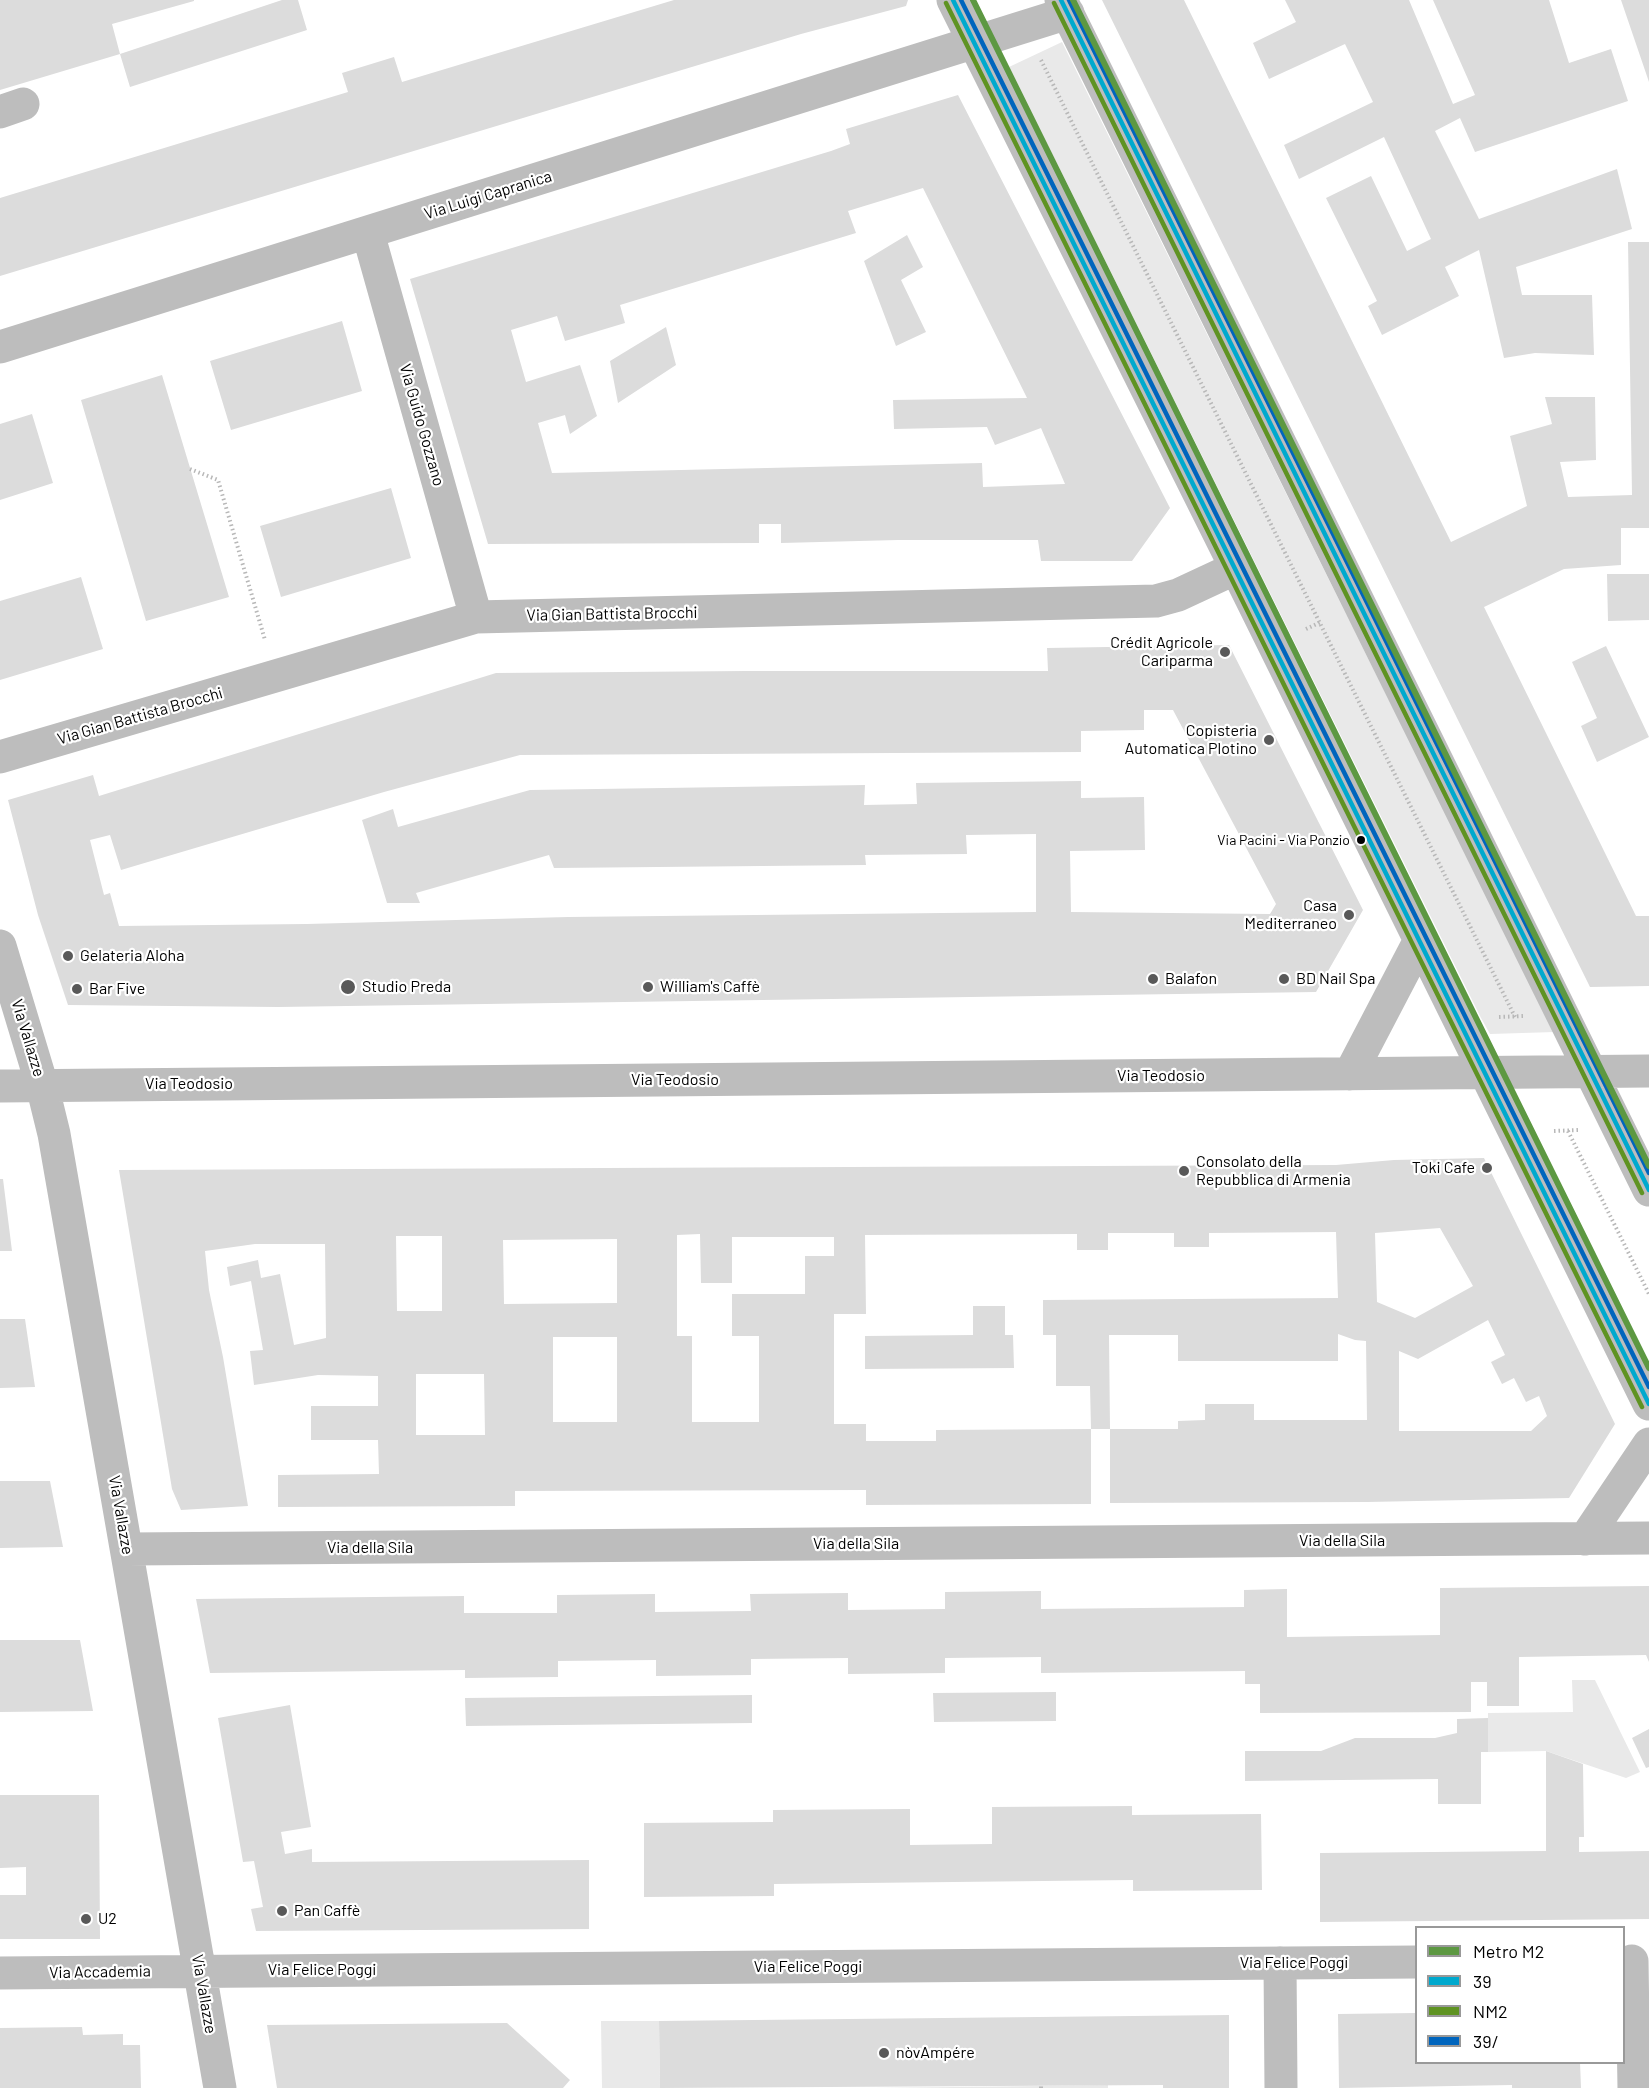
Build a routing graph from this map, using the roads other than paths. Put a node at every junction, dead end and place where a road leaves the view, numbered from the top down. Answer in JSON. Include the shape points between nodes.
{"nodes":[{"id":1,"x":953,"y":0,"type":"edge"},
{"id":2,"x":1065,"y":7,"type":"edge"},
{"id":3,"x":975,"y":43,"type":"junction"},
{"id":4,"x":368,"y":233,"type":"junction"},
{"id":5,"x":0,"y":347,"type":"edge"},
{"id":6,"x":1236,"y":568,"type":"junction"},
{"id":7,"x":477,"y":617,"type":"junction"},
{"id":8,"x":0,"y":757,"type":"edge"},
{"id":9,"x":1420,"y":940,"type":"junction"},
{"id":10,"x":0,"y":946,"type":"edge"},
{"id":11,"x":1649,"y":1071,"type":"edge"},
{"id":12,"x":1590,"y":1072,"type":"junction"},
{"id":13,"x":1486,"y":1073,"type":"junction"},
{"id":14,"x":1350,"y":1074,"type":"junction"},
{"id":15,"x":42,"y":1085,"type":"junction"},
{"id":16,"x":0,"y":1086,"type":"edge"},
{"id":17,"x":1649,"y":1190,"type":"edge"},
{"id":18,"x":1649,"y":1404,"type":"edge"},
{"id":19,"x":1649,"y":1443,"type":"edge"},
{"id":20,"x":1649,"y":1538,"type":"edge"},
{"id":21,"x":1585,"y":1539,"type":"junction"},
{"id":22,"x":127,"y":1549,"type":"junction"},
{"id":23,"x":1635,"y":1961,"type":"edge"},
{"id":24,"x":1415,"y":1962,"type":"edge"},
{"id":25,"x":1280,"y":1963,"type":"junction"},
{"id":26,"x":200,"y":1971,"type":"junction"},
{"id":27,"x":0,"y":1974,"type":"edge"},
{"id":28,"x":220,"y":2088,"type":"edge"},
{"id":29,"x":1281,"y":2088,"type":"edge"},
{"id":30,"x":1634,"y":2088,"type":"edge"}],
"edges":[{"from":1,"to":3,"type":"street"},
{"from":2,"to":3,"type":"street","name":"Via Luigi Capranica"},
{"from":2,"to":12,"type":"street"},
{"from":3,"to":4,"type":"street","name":"Via Luigi Capranica"},
{"from":3,"to":6,"type":"street"},
{"from":4,"to":5,"type":"street","name":"Via Luigi Capranica"},
{"from":4,"to":7,"type":"street","name":"Via Guido Gozzano"},
{"from":6,"to":7,"type":"street","name":"Via Gian Battista Brocchi","via":[[1156,601]]},
{"from":6,"to":9,"type":"street"},
{"from":7,"to":8,"type":"street","name":"Via Gian Battista Brocchi"},
{"from":9,"to":13,"type":"street"},
{"from":9,"to":14,"type":"street"},
{"from":10,"to":15,"type":"street","name":"Via Vallazze"},
{"from":11,"to":12,"type":"street","name":"Via Teodosio"},
{"from":12,"to":13,"type":"street","name":"Via Teodosio"},
{"from":12,"to":17,"type":"street"},
{"from":13,"to":14,"type":"street","name":"Via Teodosio"},
{"from":13,"to":18,"type":"street"},
{"from":14,"to":15,"type":"street","name":"Via Teodosio"},
{"from":15,"to":16,"type":"street","name":"Via Teodosio"},
{"from":15,"to":22,"type":"street","name":"Via Vallazze"},
{"from":19,"to":21,"type":"street"},
{"from":20,"to":21,"type":"street","name":"Via della Sila"},
{"from":21,"to":22,"type":"street","name":"Via della Sila"},
{"from":22,"to":26,"type":"street","name":"Via Vallazze"},
{"from":23,"to":30,"type":"street"},
{"from":24,"to":25,"type":"street","name":"Via Felice Poggi"},
{"from":25,"to":26,"type":"street","name":"Via Felice Poggi"},
{"from":25,"to":29,"type":"street"},
{"from":26,"to":27,"type":"street","name":"Via Accademia"},
{"from":26,"to":28,"type":"street","name":"Via Vallazze"}]}
